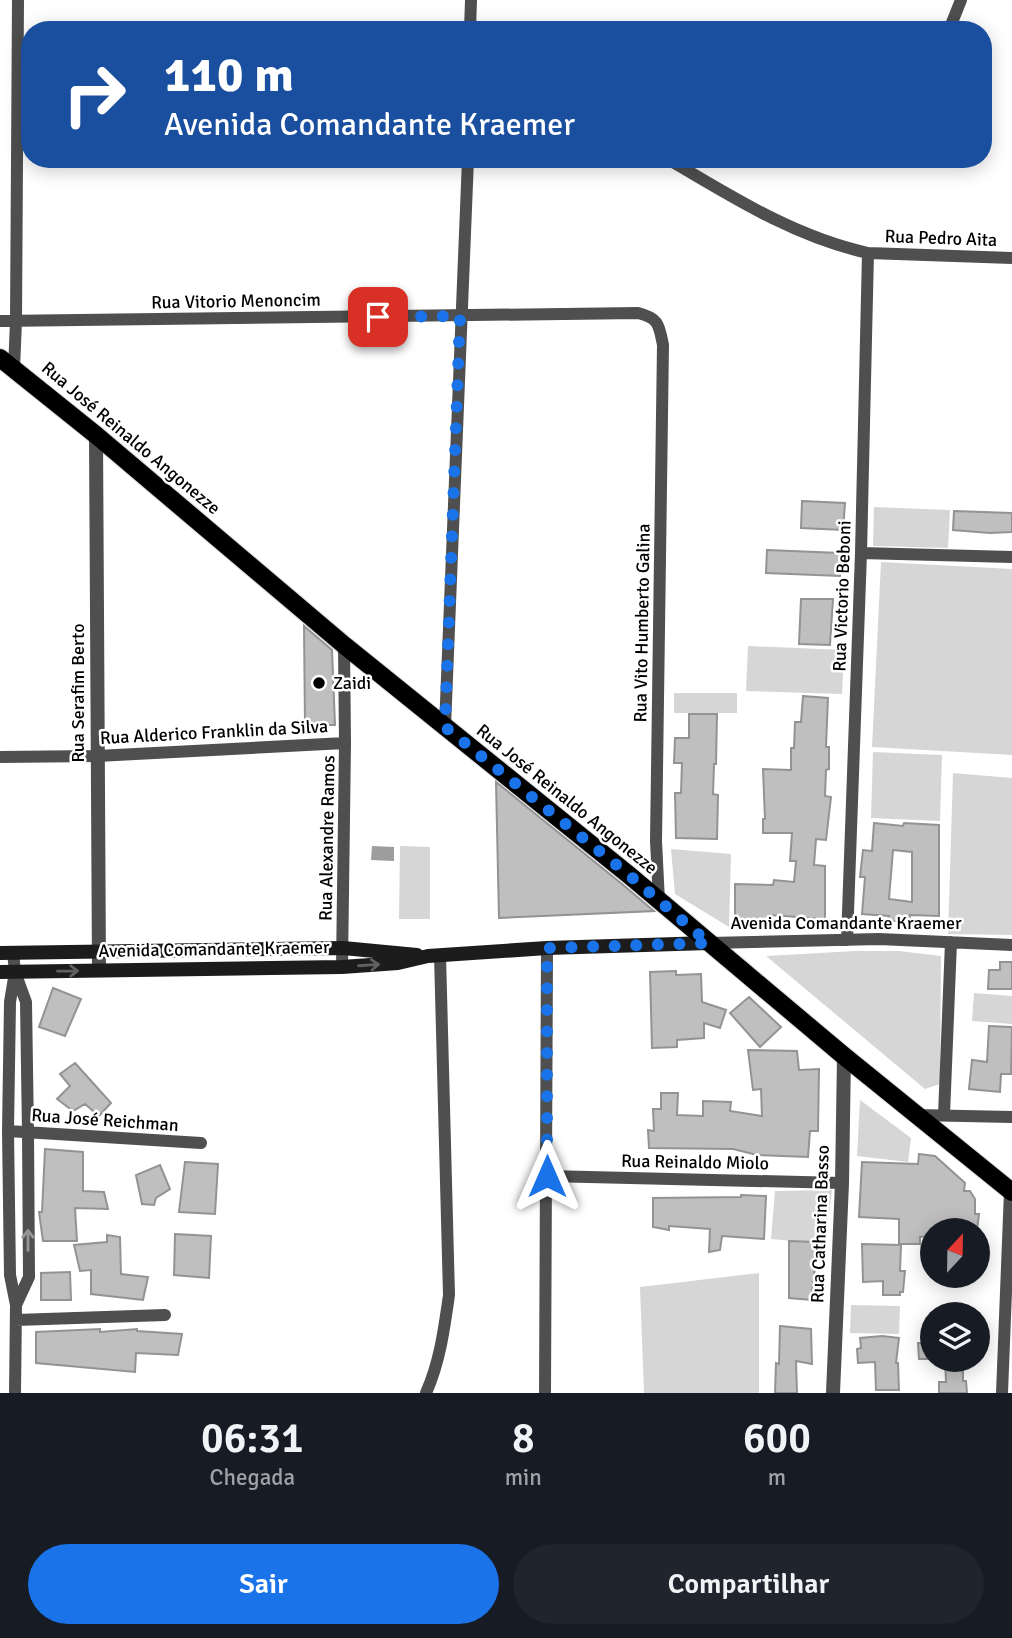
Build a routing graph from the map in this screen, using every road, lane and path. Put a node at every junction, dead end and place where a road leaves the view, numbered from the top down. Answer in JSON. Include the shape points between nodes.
{"nodes":[{"id":1,"x":18,"y":0,"type":"edge"},
{"id":2,"x":471,"y":0,"type":"edge"},
{"id":3,"x":961,"y":0,"type":"edge"},
{"id":4,"x":470,"y":21,"type":"edge"},
{"id":5,"x":953,"y":21,"type":"edge"},
{"id":6,"x":21,"y":64,"type":"edge"},
{"id":7,"x":22,"y":168,"type":"edge"},
{"id":8,"x":468,"y":168,"type":"edge"},
{"id":9,"x":684,"y":168,"type":"edge"},
{"id":10,"x":868,"y":253,"type":"junction"},
{"id":11,"x":1012,"y":258,"type":"edge"},
{"id":12,"x":460,"y":316,"type":"junction"},
{"id":13,"x":0,"y":321,"type":"edge"},
{"id":14,"x":16,"y":321,"type":"junction"},
{"id":15,"x":663,"y":345,"type":"joint"},
{"id":16,"x":7,"y":363,"type":"edge"},
{"id":17,"x":96,"y":435,"type":"junction"},
{"id":18,"x":861,"y":553,"type":"junction"},
{"id":19,"x":1012,"y":557,"type":"edge"},
{"id":20,"x":344,"y":645,"type":"junction"},
{"id":21,"x":445,"y":727,"type":"junction"},
{"id":22,"x":345,"y":743,"type":"junction"},
{"id":23,"x":97,"y":756,"type":"junction"},
{"id":24,"x":0,"y":757,"type":"edge"},
{"id":25,"x":659,"y":901,"type":"junction"},
{"id":26,"x":847,"y":940,"type":"junction"},
{"id":27,"x":951,"y":942,"type":"junction"},
{"id":28,"x":709,"y":943,"type":"junction"},
{"id":29,"x":1012,"y":945,"type":"edge"},
{"id":30,"x":343,"y":948,"type":"junction"},
{"id":31,"x":547,"y":948,"type":"junction"},
{"id":32,"x":181,"y":950,"type":"junction"},
{"id":33,"x":271,"y":951,"type":"junction"},
{"id":34,"x":98,"y":952,"type":"junction"},
{"id":35,"x":7,"y":953,"type":"edge"},
{"id":36,"x":434,"y":956,"type":"junction"},
{"id":37,"x":271,"y":967,"type":"junction"},
{"id":38,"x":342,"y":967,"type":"junction"},
{"id":39,"x":99,"y":970,"type":"junction"},
{"id":40,"x":182,"y":970,"type":"junction"},
{"id":41,"x":0,"y":972,"type":"edge"},
{"id":42,"x":15,"y":972,"type":"junction"},
{"id":43,"x":844,"y":1056,"type":"junction"},
{"id":44,"x":916,"y":1115,"type":"junction"},
{"id":45,"x":944,"y":1115,"type":"junction"},
{"id":46,"x":1012,"y":1117,"type":"edge"},
{"id":47,"x":8,"y":1131,"type":"junction"},
{"id":48,"x":28,"y":1133,"type":"junction"},
{"id":49,"x":201,"y":1143,"type":"dead end"},
{"id":50,"x":547,"y":1176,"type":"junction"},
{"id":51,"x":842,"y":1183,"type":"junction"},
{"id":52,"x":1011,"y":1191,"type":"edge"},
{"id":53,"x":16,"y":1305,"type":"junction"},
{"id":54,"x":165,"y":1315,"type":"dead end"},
{"id":55,"x":16,"y":1320,"type":"junction"},
{"id":56,"x":15,"y":1393,"type":"edge"},
{"id":57,"x":426,"y":1393,"type":"edge"},
{"id":58,"x":545,"y":1393,"type":"edge"},
{"id":59,"x":833,"y":1393,"type":"edge"},
{"id":60,"x":1002,"y":1393,"type":"edge"}],
"edges":[{"from":1,"to":6,"type":"street"},
{"from":2,"to":4,"type":"street"},
{"from":3,"to":5,"type":"street"},
{"from":7,"to":14,"type":"street"},
{"from":8,"to":12,"type":"street"},
{"from":9,"to":10,"type":"street","name":"Rua Pedro Aita","via":[[795,231]]},
{"from":10,"to":11,"type":"street","name":"Rua Pedro Aita"},
{"from":10,"to":18,"type":"street","name":"Rua Victorio Beboni"},
{"from":12,"to":14,"type":"street","name":"Rua Vitorio Menoncim"},
{"from":12,"to":15,"type":"street","name":"Rua Vitorio Menoncim","via":[[638,313],[651,316],[659,325]]},
{"from":12,"to":21,"type":"street"},
{"from":13,"to":14,"type":"street","name":"Rua Vitorio Menoncim"},
{"from":14,"to":16,"type":"street"},
{"from":15,"to":25,"type":"street","name":"Rua Vito Humberto Galina"},
{"from":16,"to":17,"type":"main road","name":"Rua José Reinaldo Angonezze"},
{"from":17,"to":20,"type":"main road","name":"Rua José Reinaldo Angonezze"},
{"from":17,"to":23,"type":"street","name":"Rua Serafim Berto"},
{"from":18,"to":19,"type":"street"},
{"from":18,"to":26,"type":"street","name":"Rua Victorio Beboni"},
{"from":20,"to":21,"type":"main road","name":"Rua José Reinaldo Angonezze"},
{"from":20,"to":22,"type":"street","name":"Rua Alexandre Ramos"},
{"from":21,"to":25,"type":"main road","name":"Rua José Reinaldo Angonezze"},
{"from":22,"to":23,"type":"street","name":"Rua Alderico Franklin da Silva"},
{"from":22,"to":30,"type":"street","name":"Rua Alexandre Ramos"},
{"from":23,"to":24,"type":"street","name":"Rua Alderico Franklin da Silva"},
{"from":23,"to":34,"type":"street","name":"Rua Serafim Berto"},
{"from":25,"to":28,"type":"main road","name":"Rua José Reinaldo Angonezze"},
{"from":26,"to":27,"type":"street","name":"Avenida Comandante Kraemer"},
{"from":26,"to":28,"type":"street","name":"Avenida Comandante Kraemer"},
{"from":27,"to":29,"type":"street","name":"Avenida Comandante Kraemer"},
{"from":27,"to":45,"type":"street"},
{"from":28,"to":31,"type":"main road","name":"Avenida Comandante Kraemer"},
{"from":28,"to":43,"type":"main road","name":"Rua José Reinaldo Angonezze"},
{"from":30,"to":33,"type":"main road","name":"Avenida Comandante Kraemer"},
{"from":30,"to":36,"type":"main road","name":"Avenida Comandante Kraemer"},
{"from":30,"to":38,"type":"street","name":"Rua Alexandre Ramos"},
{"from":31,"to":36,"type":"main road","name":"Avenida Comandante Kraemer"},
{"from":31,"to":50,"type":"street"},
{"from":32,"to":33,"type":"main road","name":"Avenida Comandante Kraemer"},
{"from":32,"to":34,"type":"main road","name":"Avenida Comandante Kraemer"},
{"from":32,"to":40,"type":"main road"},
{"from":33,"to":37,"type":"main road"},
{"from":34,"to":35,"type":"main road","name":"Avenida Comandante Kraemer"},
{"from":34,"to":39,"type":"street","name":"Rua Serafim Berto"},
{"from":35,"to":42,"type":"street"},
{"from":38,"to":36,"type":"main road","name":"Avenida Comandante Kraemer","one_way":true},
{"from":36,"to":57,"type":"street","via":[[449,1295],[443,1345]]},
{"from":37,"to":38,"type":"main road","name":"Avenida Comandante Kraemer"},
{"from":37,"to":40,"type":"main road","name":"Avenida Comandante Kraemer"},
{"from":39,"to":40,"type":"main road","name":"Avenida Comandante Kraemer"},
{"from":42,"to":39,"type":"main road","name":"Avenida Comandante Kraemer","one_way":true},
{"from":41,"to":42,"type":"main road","name":"Avenida Comandante Kraemer"},
{"from":42,"to":47,"type":"street","via":[[10,1002]]},
{"from":42,"to":48,"type":"street","via":[[26,1002]]},
{"from":43,"to":44,"type":"main road","name":"Rua José Reinaldo Angonezze"},
{"from":43,"to":51,"type":"street","name":"Rua Catharina Basso"},
{"from":44,"to":45,"type":"street"},
{"from":44,"to":52,"type":"main road","name":"Rua José Reinaldo Angonezze"},
{"from":45,"to":46,"type":"street"},
{"from":47,"to":48,"type":"street","name":"Rua José Reichman"},
{"from":47,"to":53,"type":"street","via":[[10,1275]]},
{"from":48,"to":49,"type":"street","name":"Rua José Reichman"},
{"from":53,"to":48,"type":"street","one_way":true,"via":[[29,1277]]},
{"from":50,"to":51,"type":"street","name":"Rua Reinaldo Miolo"},
{"from":50,"to":58,"type":"street"},
{"from":51,"to":59,"type":"street","name":"Rua Catharina Basso"},
{"from":52,"to":60,"type":"street"},
{"from":53,"to":55,"type":"street"},
{"from":54,"to":55,"type":"street"},
{"from":55,"to":56,"type":"street"}]}
